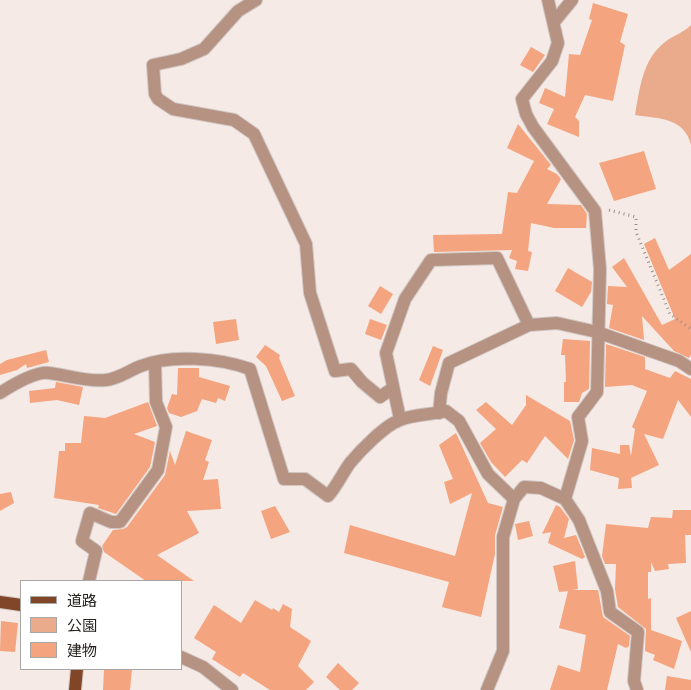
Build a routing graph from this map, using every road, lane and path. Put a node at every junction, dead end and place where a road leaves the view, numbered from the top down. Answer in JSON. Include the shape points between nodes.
{"nodes":[{"id":1,"x":256,"y":0,"type":"edge"},
{"id":2,"x":548,"y":0,"type":"edge"},
{"id":3,"x":572,"y":0,"type":"edge"},
{"id":4,"x":554,"y":22,"type":"junction"},
{"id":5,"x":591,"y":206,"type":"junction"},
{"id":6,"x":529,"y":325,"type":"junction"},
{"id":7,"x":691,"y":329,"type":"edge"},
{"id":8,"x":597,"y":332,"type":"junction"},
{"id":9,"x":155,"y":362,"type":"junction"},
{"id":10,"x":691,"y":368,"type":"edge"},
{"id":11,"x":393,"y":388,"type":"junction"},
{"id":12,"x":0,"y":393,"type":"edge"},
{"id":13,"x":439,"y":413,"type":"junction"},
{"id":14,"x":400,"y":419,"type":"junction"},
{"id":15,"x":514,"y":499,"type":"junction"},
{"id":16,"x":565,"y":499,"type":"junction"},
{"id":17,"x":89,"y":580,"type":"edge"},
{"id":18,"x":0,"y":602,"type":"edge"},
{"id":19,"x":20,"y":606,"type":"edge"},
{"id":20,"x":182,"y":657,"type":"edge"},
{"id":21,"x":77,"y":670,"type":"edge"},
{"id":22,"x":75,"y":690,"type":"edge"},
{"id":23,"x":232,"y":690,"type":"edge"},
{"id":24,"x":487,"y":690,"type":"edge"},
{"id":25,"x":637,"y":690,"type":"edge"}],
"edges":[{"from":1,"to":11,"type":"street","via":[[238,11],[204,49],[181,59],[153,65],[155,94],[173,109],[234,120],[254,134],[306,244],[310,294],[335,371],[351,369],[380,397]]},
{"from":2,"to":4,"type":"street"},
{"from":3,"to":4,"type":"street"},
{"from":4,"to":5,"type":"street","via":[[558,43],[552,61],[522,99],[533,127]]},
{"from":5,"to":7,"type":"path","via":[[636,217],[636,232],[670,314]]},
{"from":5,"to":8,"type":"street","via":[[595,211],[600,269]]},
{"from":6,"to":8,"type":"street","via":[[557,323]]},
{"from":6,"to":11,"type":"street","via":[[497,258],[431,260],[405,299],[386,353]]},
{"from":6,"to":13,"type":"street","via":[[449,363]]},
{"from":8,"to":10,"type":"street"},
{"from":8,"to":16,"type":"street","via":[[597,392],[578,417],[582,441]]},
{"from":9,"to":12,"type":"street","via":[[106,380],[48,372],[25,379]]},
{"from":9,"to":14,"type":"street","via":[[230,361],[250,368],[284,479],[305,479],[328,496],[350,463],[390,424]]},
{"from":9,"to":17,"type":"street","via":[[156,402],[166,427],[158,470],[120,522],[111,522],[90,513],[82,541],[96,551]]},
{"from":11,"to":14,"type":"street"},
{"from":13,"to":14,"type":"street"},
{"from":13,"to":15,"type":"street","via":[[446,411],[459,420],[488,474]]},
{"from":15,"to":16,"type":"street","via":[[524,487],[541,488]]},
{"from":15,"to":24,"type":"street","via":[[503,538],[503,651]]},
{"from":16,"to":25,"type":"street","via":[[578,520],[607,591],[610,612],[638,632],[634,681]]},
{"from":18,"to":19,"type":"main road"},
{"from":20,"to":23,"type":"street","via":[[203,666]]},
{"from":21,"to":22,"type":"main road"}]}
